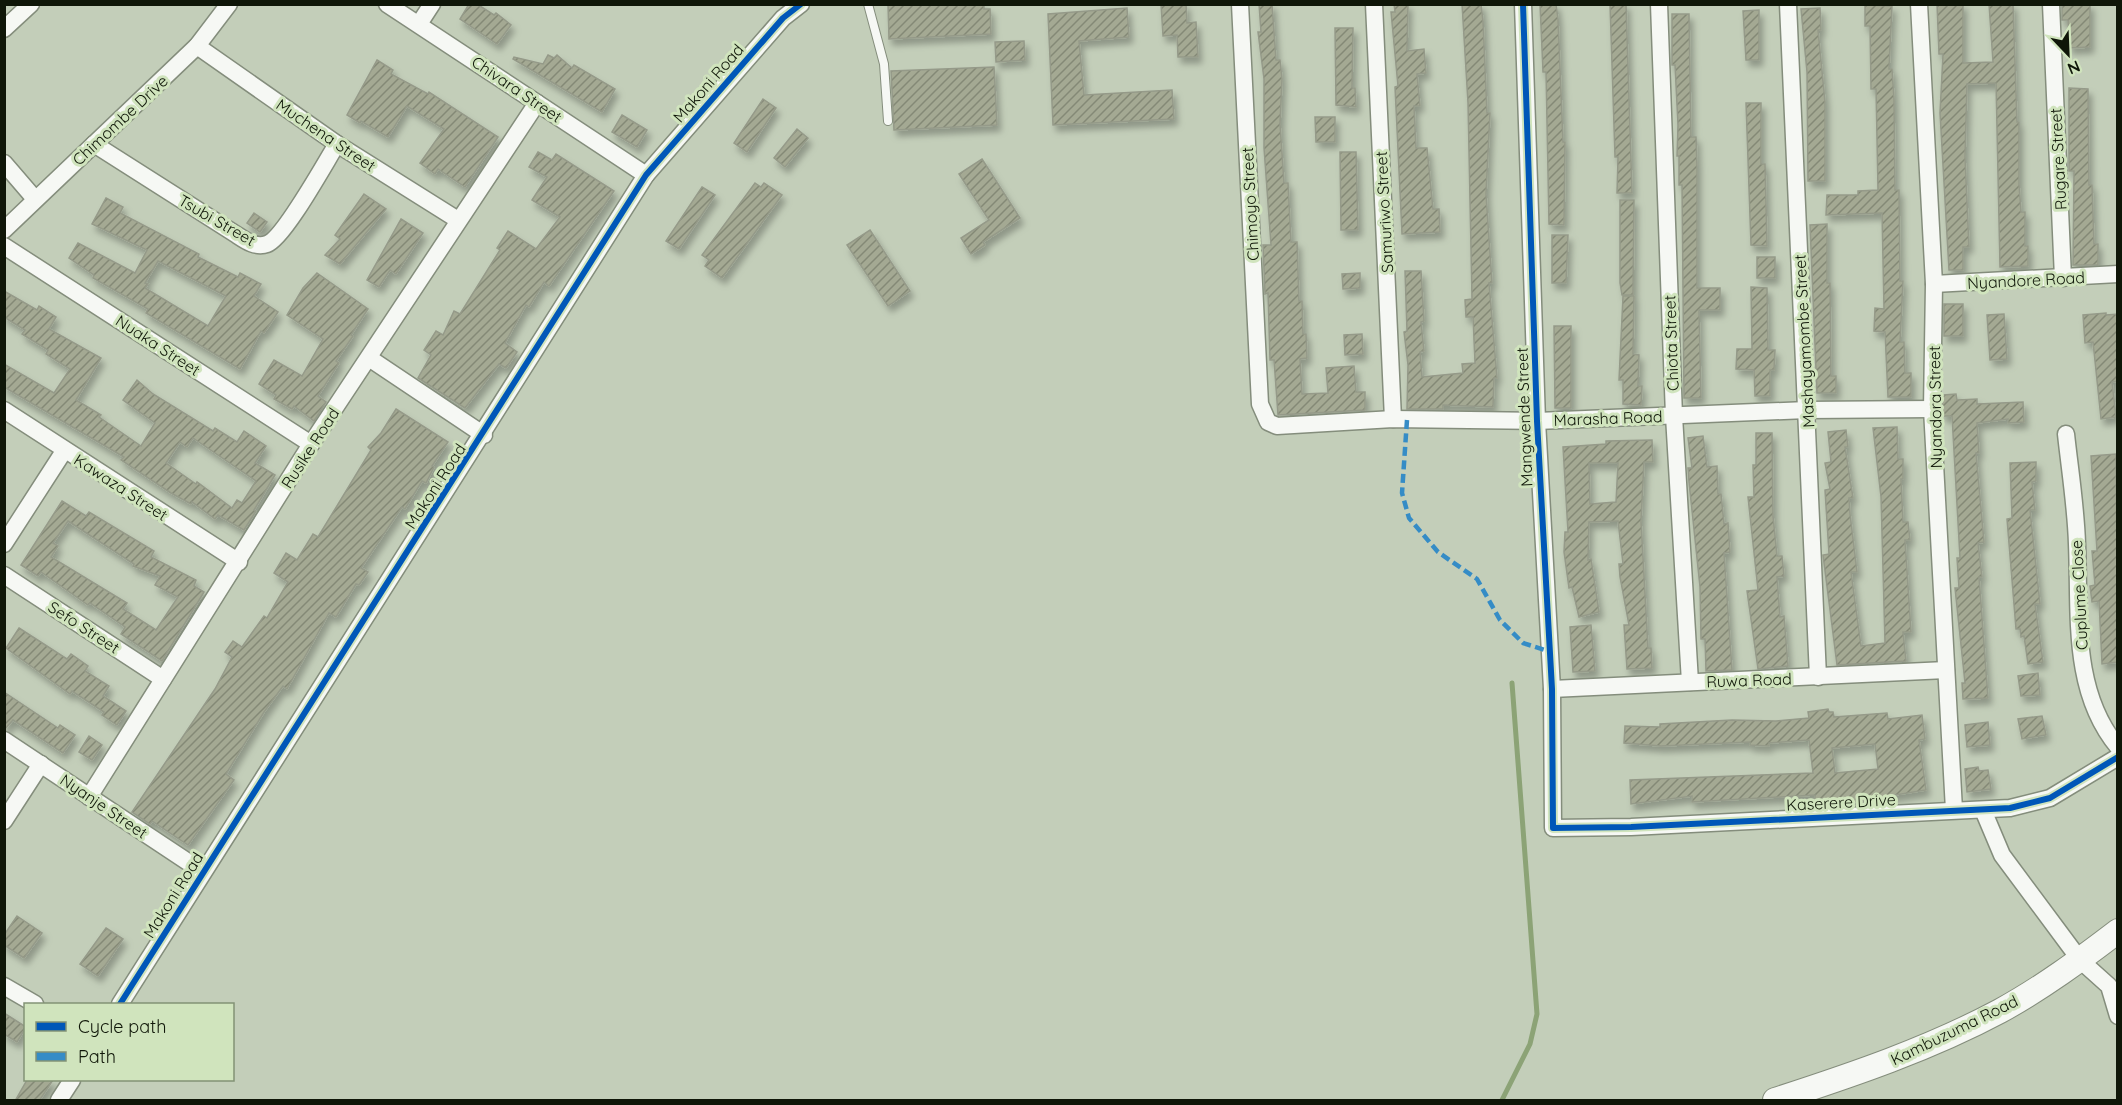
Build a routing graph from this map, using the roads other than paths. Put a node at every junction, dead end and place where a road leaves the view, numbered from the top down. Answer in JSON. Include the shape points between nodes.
{"nodes":[{"id":1,"x":31,"y":4,"type":"edge"},
{"id":2,"x":230,"y":4,"type":"edge"},
{"id":3,"x":387,"y":4,"type":"edge"},
{"id":4,"x":432,"y":4,"type":"edge"},
{"id":5,"x":801,"y":4,"type":"edge"},
{"id":6,"x":868,"y":4,"type":"edge"},
{"id":7,"x":1240,"y":4,"type":"edge"},
{"id":8,"x":1374,"y":4,"type":"edge"},
{"id":9,"x":1523,"y":4,"type":"edge"},
{"id":10,"x":1659,"y":4,"type":"edge"},
{"id":11,"x":1788,"y":4,"type":"edge"},
{"id":12,"x":1919,"y":4,"type":"edge"},
{"id":13,"x":2051,"y":4,"type":"edge"},
{"id":14,"x":419,"y":24,"type":"junction"},
{"id":15,"x":4,"y":29,"type":"edge"},
{"id":16,"x":197,"y":46,"type":"junction"},
{"id":17,"x":537,"y":102,"type":"junction"},
{"id":18,"x":888,"y":121,"type":"dead end"},
{"id":19,"x":94,"y":144,"type":"junction"},
{"id":20,"x":337,"y":144,"type":"junction"},
{"id":21,"x":4,"y":163,"type":"edge"},
{"id":22,"x":646,"y":175,"type":"junction"},
{"id":23,"x":35,"y":199,"type":"junction"},
{"id":24,"x":458,"y":220,"type":"junction"},
{"id":25,"x":4,"y":230,"type":"edge"},
{"id":26,"x":4,"y":246,"type":"edge"},
{"id":27,"x":2118,"y":274,"type":"edge"},
{"id":28,"x":2063,"y":278,"type":"junction"},
{"id":29,"x":1934,"y":284,"type":"junction"},
{"id":30,"x":369,"y":358,"type":"junction"},
{"id":31,"x":1260,"y":404,"type":"joint"},
{"id":32,"x":1932,"y":409,"type":"junction"},
{"id":33,"x":4,"y":410,"type":"edge"},
{"id":34,"x":1807,"y":410,"type":"junction"},
{"id":35,"x":1674,"y":416,"type":"junction"},
{"id":36,"x":1393,"y":419,"type":"junction"},
{"id":37,"x":1537,"y":421,"type":"junction"},
{"id":38,"x":2066,"y":434,"type":"dead end"},
{"id":39,"x":484,"y":435,"type":"junction"},
{"id":40,"x":311,"y":444,"type":"junction"},
{"id":41,"x":64,"y":451,"type":"junction"},
{"id":42,"x":4,"y":544,"type":"edge"},
{"id":43,"x":239,"y":562,"type":"junction"},
{"id":44,"x":4,"y":575,"type":"edge"},
{"id":45,"x":1946,"y":670,"type":"junction"},
{"id":46,"x":1818,"y":677,"type":"junction"},
{"id":47,"x":163,"y":679,"type":"junction"},
{"id":48,"x":1690,"y":682,"type":"junction"},
{"id":49,"x":1552,"y":689,"type":"junction"},
{"id":50,"x":4,"y":740,"type":"edge"},
{"id":51,"x":2118,"y":747,"type":"edge"},
{"id":52,"x":2118,"y":757,"type":"edge"},
{"id":53,"x":41,"y":764,"type":"junction"},
{"id":54,"x":89,"y":797,"type":"junction"},
{"id":55,"x":1954,"y":810,"type":"junction"},
{"id":56,"x":1983,"y":810,"type":"junction"},
{"id":57,"x":4,"y":821,"type":"edge"},
{"id":58,"x":1553,"y":828,"type":"joint"},
{"id":59,"x":203,"y":872,"type":"junction"},
{"id":60,"x":2118,"y":931,"type":"edge"},
{"id":61,"x":2080,"y":960,"type":"junction"},
{"id":62,"x":2113,"y":985,"type":"edge"},
{"id":63,"x":4,"y":986,"type":"edge"},
{"id":64,"x":32,"y":1003,"type":"edge"},
{"id":65,"x":121,"y":1003,"type":"edge"},
{"id":66,"x":2118,"y":1016,"type":"edge"},
{"id":67,"x":71,"y":1081,"type":"edge"},
{"id":68,"x":59,"y":1101,"type":"edge"},
{"id":69,"x":1775,"y":1101,"type":"edge"}],
"edges":[{"from":1,"to":15,"type":"street"},
{"from":2,"to":16,"type":"street","name":"Chimombe Drive"},
{"from":3,"to":14,"type":"street","name":"Chivara Street"},
{"from":4,"to":14,"type":"street"},
{"from":5,"to":22,"type":"street","name":"Makoni Road","via":[[783,18]]},
{"from":6,"to":18,"type":"lane","via":[[884,64]]},
{"from":7,"to":31,"type":"street","name":"Chimoyo Street"},
{"from":8,"to":36,"type":"street","name":"Samuriwo Street"},
{"from":9,"to":37,"type":"street","name":"Mangwende Street"},
{"from":10,"to":35,"type":"street","name":"Chiota Street"},
{"from":11,"to":34,"type":"street","name":"Mashayamombe Street"},
{"from":12,"to":29,"type":"street","name":"Nyandora Street"},
{"from":13,"to":28,"type":"street","name":"Rugare Street"},
{"from":14,"to":17,"type":"street","name":"Chivara Street"},
{"from":16,"to":19,"type":"street","name":"Chimombe Drive"},
{"from":16,"to":20,"type":"street","name":"Muchena Street"},
{"from":17,"to":22,"type":"street","name":"Chivara Street"},
{"from":17,"to":24,"type":"street","name":"Rusike Road"},
{"from":19,"to":20,"type":"street","name":"Tsubi Street","via":[[259,245],[267,244],[281,232]]},
{"from":19,"to":23,"type":"street","name":"Chimombe Drive"},
{"from":20,"to":24,"type":"street","name":"Muchena Street"},
{"from":21,"to":23,"type":"street"},
{"from":22,"to":39,"type":"street","name":"Makoni Road"},
{"from":23,"to":25,"type":"street","name":"Chimombe Drive"},
{"from":24,"to":30,"type":"street","name":"Rusike Road"},
{"from":26,"to":40,"type":"street","name":"Nuaka Street"},
{"from":27,"to":28,"type":"street","name":"Nyandore Road"},
{"from":28,"to":29,"type":"street","name":"Nyandore Road"},
{"from":29,"to":32,"type":"street","name":"Nyandora Street"},
{"from":30,"to":39,"type":"street"},
{"from":30,"to":40,"type":"street","name":"Rusike Road"},
{"from":31,"to":36,"type":"street","name":"Marasha Road","via":[[1269,422],[1277,426]]},
{"from":32,"to":34,"type":"street","name":"Marasha Road"},
{"from":32,"to":45,"type":"street","name":"Nyandora Street"},
{"from":33,"to":41,"type":"street","name":"Kawaza Street"},
{"from":34,"to":35,"type":"street","name":"Marasha Road"},
{"from":34,"to":46,"type":"street","name":"Mashayamombe Street"},
{"from":35,"to":37,"type":"street","name":"Marasha Road"},
{"from":35,"to":48,"type":"street","name":"Chiota Street"},
{"from":36,"to":37,"type":"street","name":"Marasha Road"},
{"from":37,"to":49,"type":"street","name":"Mangwende Street"},
{"from":38,"to":51,"type":"street","name":"Cuplume Close","via":[[2077,542],[2083,664],[2094,712]]},
{"from":39,"to":59,"type":"street","name":"Makoni Road"},
{"from":40,"to":43,"type":"street","name":"Rusike Road"},
{"from":41,"to":42,"type":"street"},
{"from":41,"to":43,"type":"street","name":"Kawaza Street"},
{"from":43,"to":47,"type":"street","name":"Rusike Road"},
{"from":44,"to":47,"type":"street","name":"Sefo Street"},
{"from":45,"to":46,"type":"street","name":"Ruwa Road"},
{"from":45,"to":55,"type":"street","name":"Nyandora Street"},
{"from":46,"to":48,"type":"street","name":"Ruwa Road"},
{"from":47,"to":54,"type":"street","name":"Rusike Road"},
{"from":48,"to":49,"type":"street","name":"Ruwa Road"},
{"from":49,"to":58,"type":"street","name":"Mangwende Street"},
{"from":50,"to":53,"type":"street","name":"Nyanje Street"},
{"from":52,"to":56,"type":"street","name":"Kaserere Drive","via":[[2050,798],[2028,806]]},
{"from":53,"to":54,"type":"street","name":"Nyanje Street"},
{"from":53,"to":57,"type":"street"},
{"from":54,"to":59,"type":"street","name":"Nyanje Street"},
{"from":55,"to":56,"type":"street","name":"Kaserere Drive"},
{"from":55,"to":58,"type":"street","name":"Kaserere Drive"},
{"from":56,"to":61,"type":"street","via":[[2002,855]]},
{"from":59,"to":65,"type":"street","name":"Makoni Road"},
{"from":60,"to":61,"type":"main road","name":"Kambuzuma Road"},
{"from":61,"to":62,"type":"street"},
{"from":61,"to":69,"type":"main road","name":"Kambuzuma Road","via":[[2002,1010],[1952,1035]]},
{"from":62,"to":66,"type":"street"},
{"from":63,"to":64,"type":"street"},
{"from":67,"to":68,"type":"street"}]}
